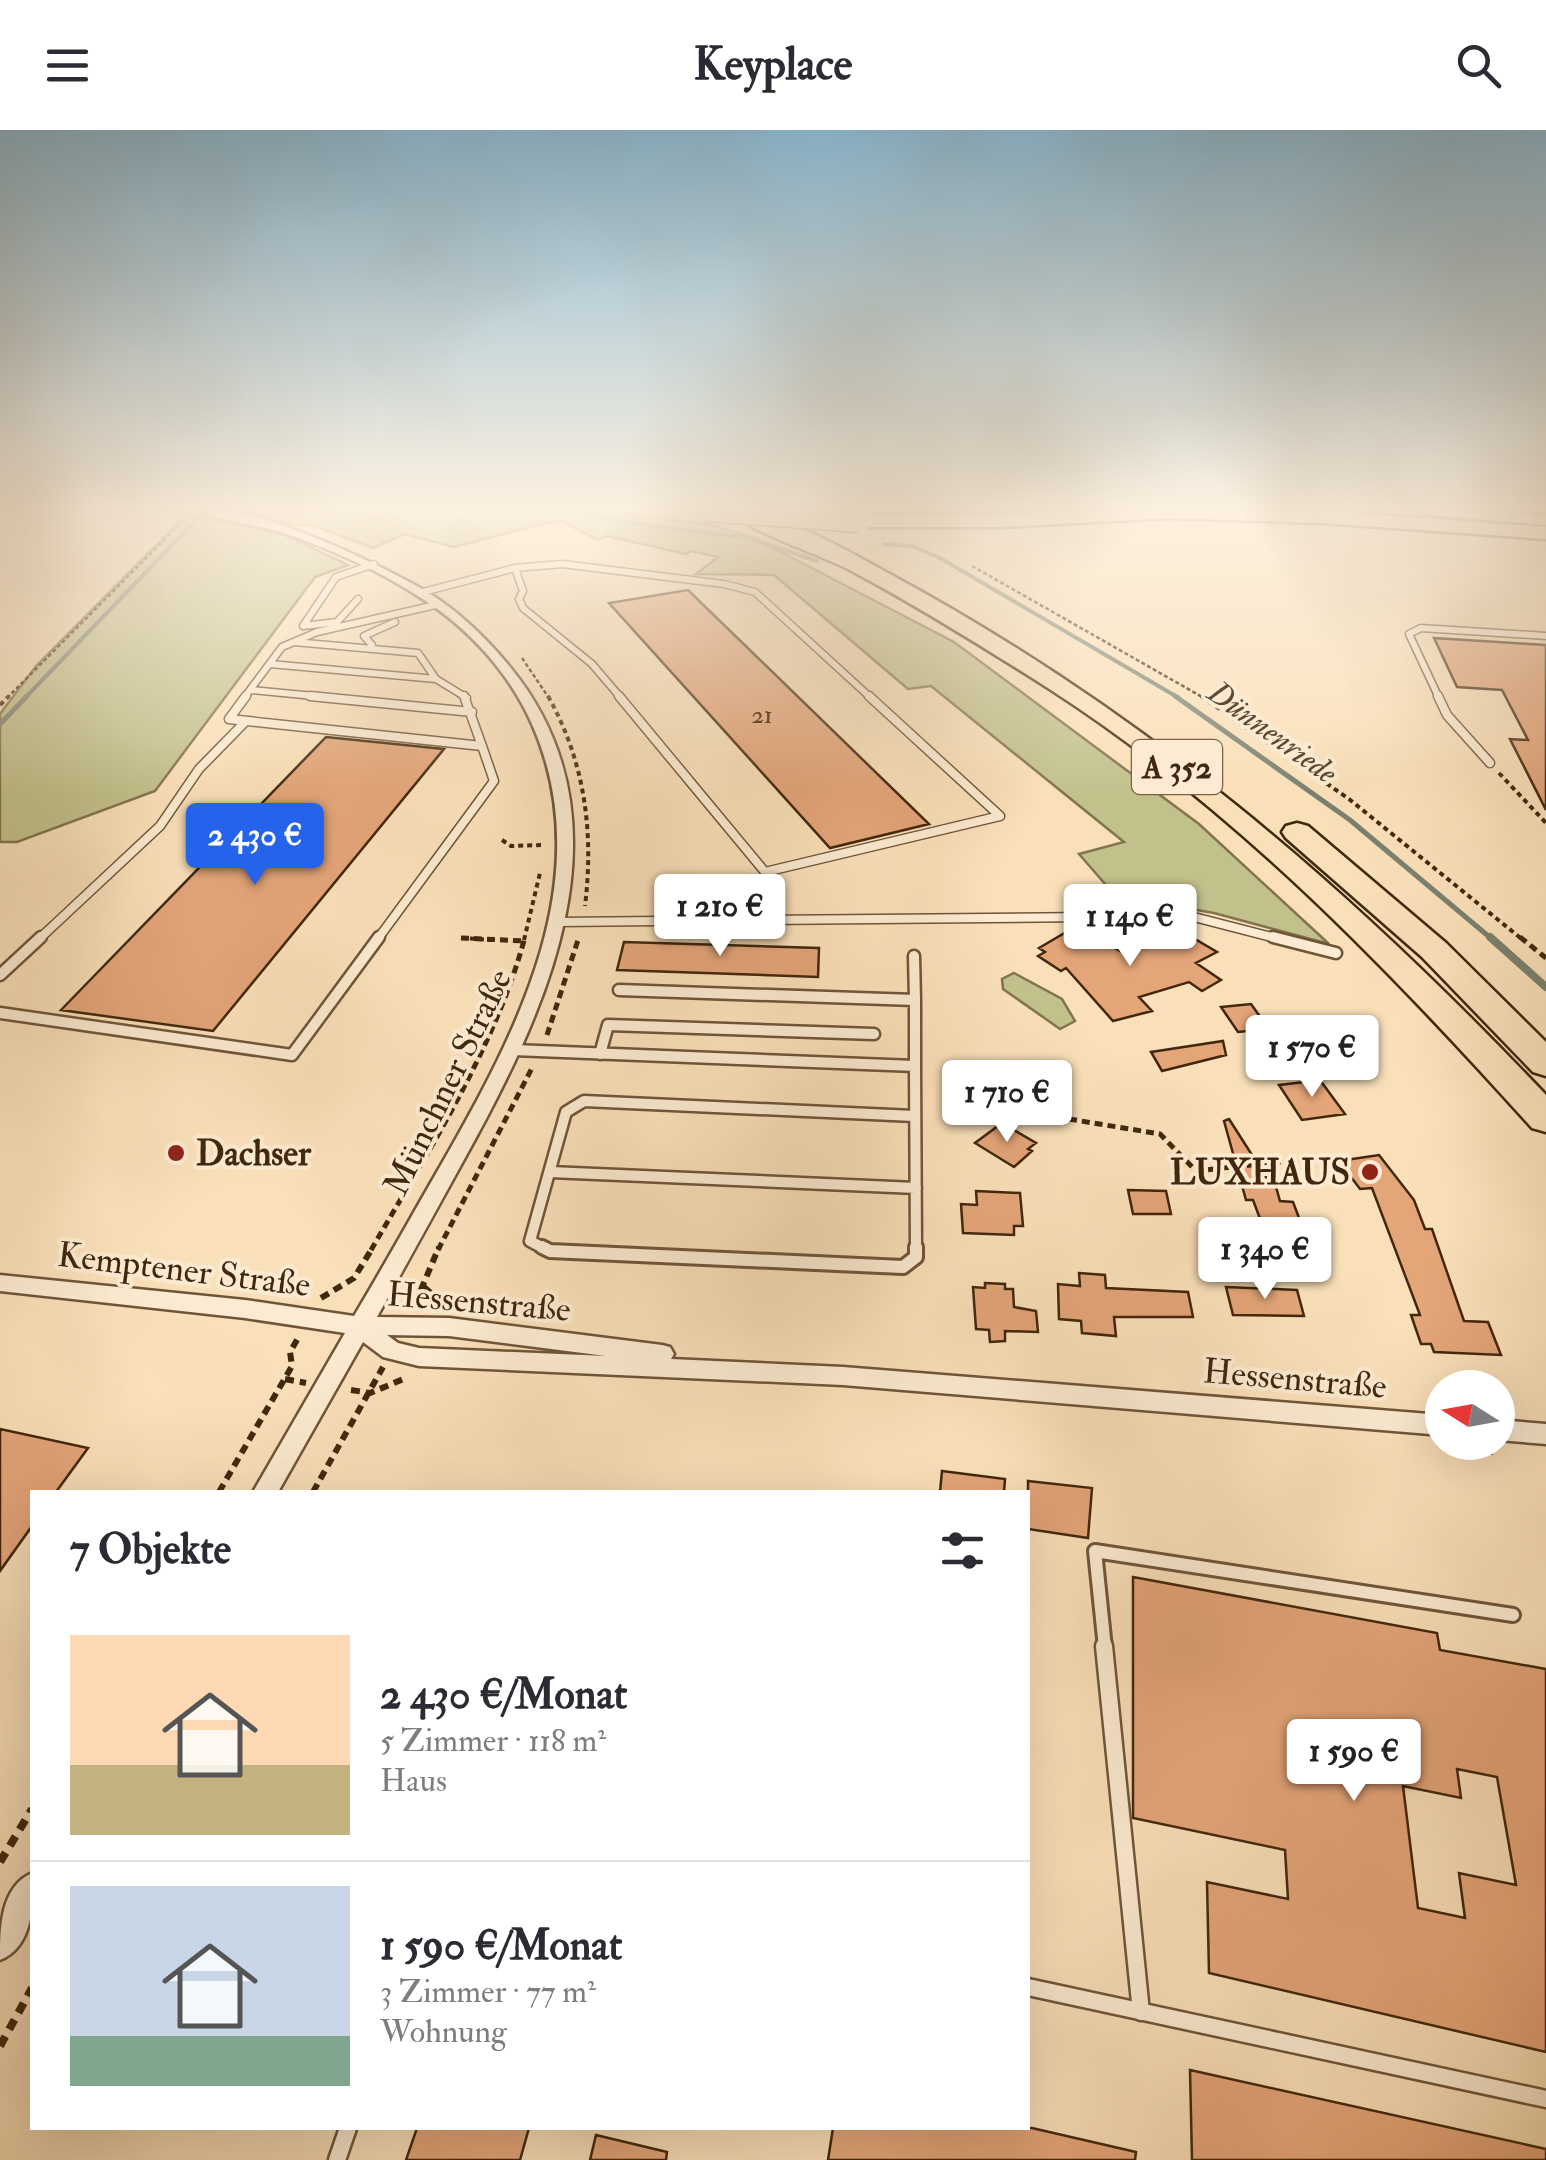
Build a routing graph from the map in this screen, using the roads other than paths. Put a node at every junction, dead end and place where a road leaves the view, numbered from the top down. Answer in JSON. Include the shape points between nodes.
{"nodes":[{"id":1,"x":317,"y":605,"type":"edge"},
{"id":2,"x":353,"y":605,"type":"edge"},
{"id":3,"x":521,"y":605,"type":"edge"},
{"id":4,"x":769,"y":605,"type":"edge"},
{"id":5,"x":934,"y":605,"type":"edge"},
{"id":6,"x":970,"y":605,"type":"edge"},
{"id":7,"x":444,"y":606,"type":"junction"},
{"id":8,"x":1546,"y":636,"type":"edge"},
{"id":9,"x":294,"y":642,"type":"junction"},
{"id":10,"x":377,"y":648,"type":"junction"},
{"id":11,"x":270,"y":664,"type":"junction"},
{"id":12,"x":436,"y":679,"type":"junction"},
{"id":13,"x":250,"y":690,"type":"junction"},
{"id":14,"x":472,"y":712,"type":"junction"},
{"id":15,"x":246,"y":721,"type":"junction"},
{"id":16,"x":482,"y":746,"type":"junction"},
{"id":17,"x":1490,"y":763,"type":"road end"},
{"id":18,"x":558,"y":922,"type":"junction"},
{"id":19,"x":1336,"y":953,"type":"dead end"},
{"id":20,"x":914,"y":956,"type":"dead end"},
{"id":21,"x":0,"y":974,"type":"edge"},
{"id":22,"x":620,"y":990,"type":"dead end"},
{"id":23,"x":914,"y":1000,"type":"junction"},
{"id":24,"x":0,"y":1013,"type":"edge"},
{"id":25,"x":874,"y":1034,"type":"dead end"},
{"id":26,"x":513,"y":1050,"type":"junction"},
{"id":27,"x":600,"y":1054,"type":"junction"},
{"id":28,"x":1546,"y":1064,"type":"edge"},
{"id":29,"x":915,"y":1066,"type":"junction"},
{"id":30,"x":914,"y":1116,"type":"junction"},
{"id":31,"x":1546,"y":1118,"type":"edge"},
{"id":32,"x":550,"y":1172,"type":"junction"},
{"id":33,"x":916,"y":1188,"type":"junction"},
{"id":34,"x":0,"y":1283,"type":"edge"},
{"id":35,"x":360,"y":1326,"type":"junction"},
{"id":36,"x":1425,"y":1425,"type":"edge"},
{"id":37,"x":1515,"y":1431,"type":"edge"},
{"id":38,"x":1546,"y":1434,"type":"edge"},
{"id":39,"x":265,"y":1490,"type":"edge"},
{"id":40,"x":1513,"y":1615,"type":"dead end"},
{"id":41,"x":30,"y":1892,"type":"edge"},
{"id":42,"x":0,"y":1944,"type":"edge"},
{"id":43,"x":1030,"y":1987,"type":"edge"},
{"id":44,"x":1141,"y":2012,"type":"junction"},
{"id":45,"x":1546,"y":2099,"type":"edge"},
{"id":46,"x":347,"y":2130,"type":"edge"},
{"id":47,"x":337,"y":2160,"type":"edge"}],
"edges":[{"from":1,"to":2,"type":"lane","via":[[303,626],[338,622]]},
{"from":3,"to":4,"type":"lane","via":[[592,664],[765,872],[1000,816]]},
{"from":5,"to":31,"type":"highway","number":"A 352","via":[[1040,669],[1223,802],[1336,902]]},
{"from":6,"to":28,"type":"highway","number":"A 352","via":[[1174,733],[1434,950]]},
{"from":7,"to":9,"type":"lane"},
{"from":7,"to":10,"type":"lane","via":[[371,630],[364,642]]},
{"from":7,"to":18,"type":"street","name":"Münchner Straße","via":[[502,658],[552,747],[566,825]]},
{"from":8,"to":17,"type":"lane","via":[[1421,628],[1409,634],[1447,715]]},
{"from":9,"to":10,"type":"lane"},
{"from":9,"to":11,"type":"lane"},
{"from":10,"to":12,"type":"lane","via":[[418,653]]},
{"from":11,"to":12,"type":"lane"},
{"from":11,"to":13,"type":"lane"},
{"from":12,"to":14,"type":"lane","via":[[467,698]]},
{"from":13,"to":14,"type":"lane"},
{"from":13,"to":15,"type":"lane","via":[[230,719]]},
{"from":14,"to":16,"type":"lane"},
{"from":15,"to":16,"type":"lane"},
{"from":15,"to":21,"type":"lane","via":[[199,769],[160,826]]},
{"from":16,"to":24,"type":"lane","via":[[494,781],[292,1055]]},
{"from":18,"to":19,"type":"lane","via":[[1190,916]]},
{"from":18,"to":26,"type":"street","name":"Münchner Straße"},
{"from":20,"to":23,"type":"lane"},
{"from":22,"to":23,"type":"lane"},
{"from":23,"to":29,"type":"lane"},
{"from":25,"to":27,"type":"lane","via":[[608,1025]]},
{"from":26,"to":27,"type":"lane"},
{"from":26,"to":35,"type":"street","name":"Münchner Straße"},
{"from":27,"to":29,"type":"lane"},
{"from":29,"to":30,"type":"lane"},
{"from":30,"to":32,"type":"lane","via":[[584,1102],[566,1112]]},
{"from":30,"to":33,"type":"lane"},
{"from":32,"to":33,"type":"lane"},
{"from":32,"to":33,"type":"lane","via":[[530,1242],[550,1251],[903,1267],[916,1257]]},
{"from":34,"to":35,"type":"street","name":"Kemptener Straße"},
{"from":35,"to":36,"type":"street","name":"Hessenstraße","via":[[391,1351],[419,1357],[843,1376]]},
{"from":35,"to":39,"type":"street","name":"Münchner Straße"},
{"from":37,"to":38,"type":"street"},
{"from":40,"to":44,"type":"lane","via":[[1096,1551]]},
{"from":41,"to":42,"type":"street"},
{"from":43,"to":44,"type":"lane"},
{"from":44,"to":45,"type":"lane"},
{"from":46,"to":47,"type":"lane"}]}
